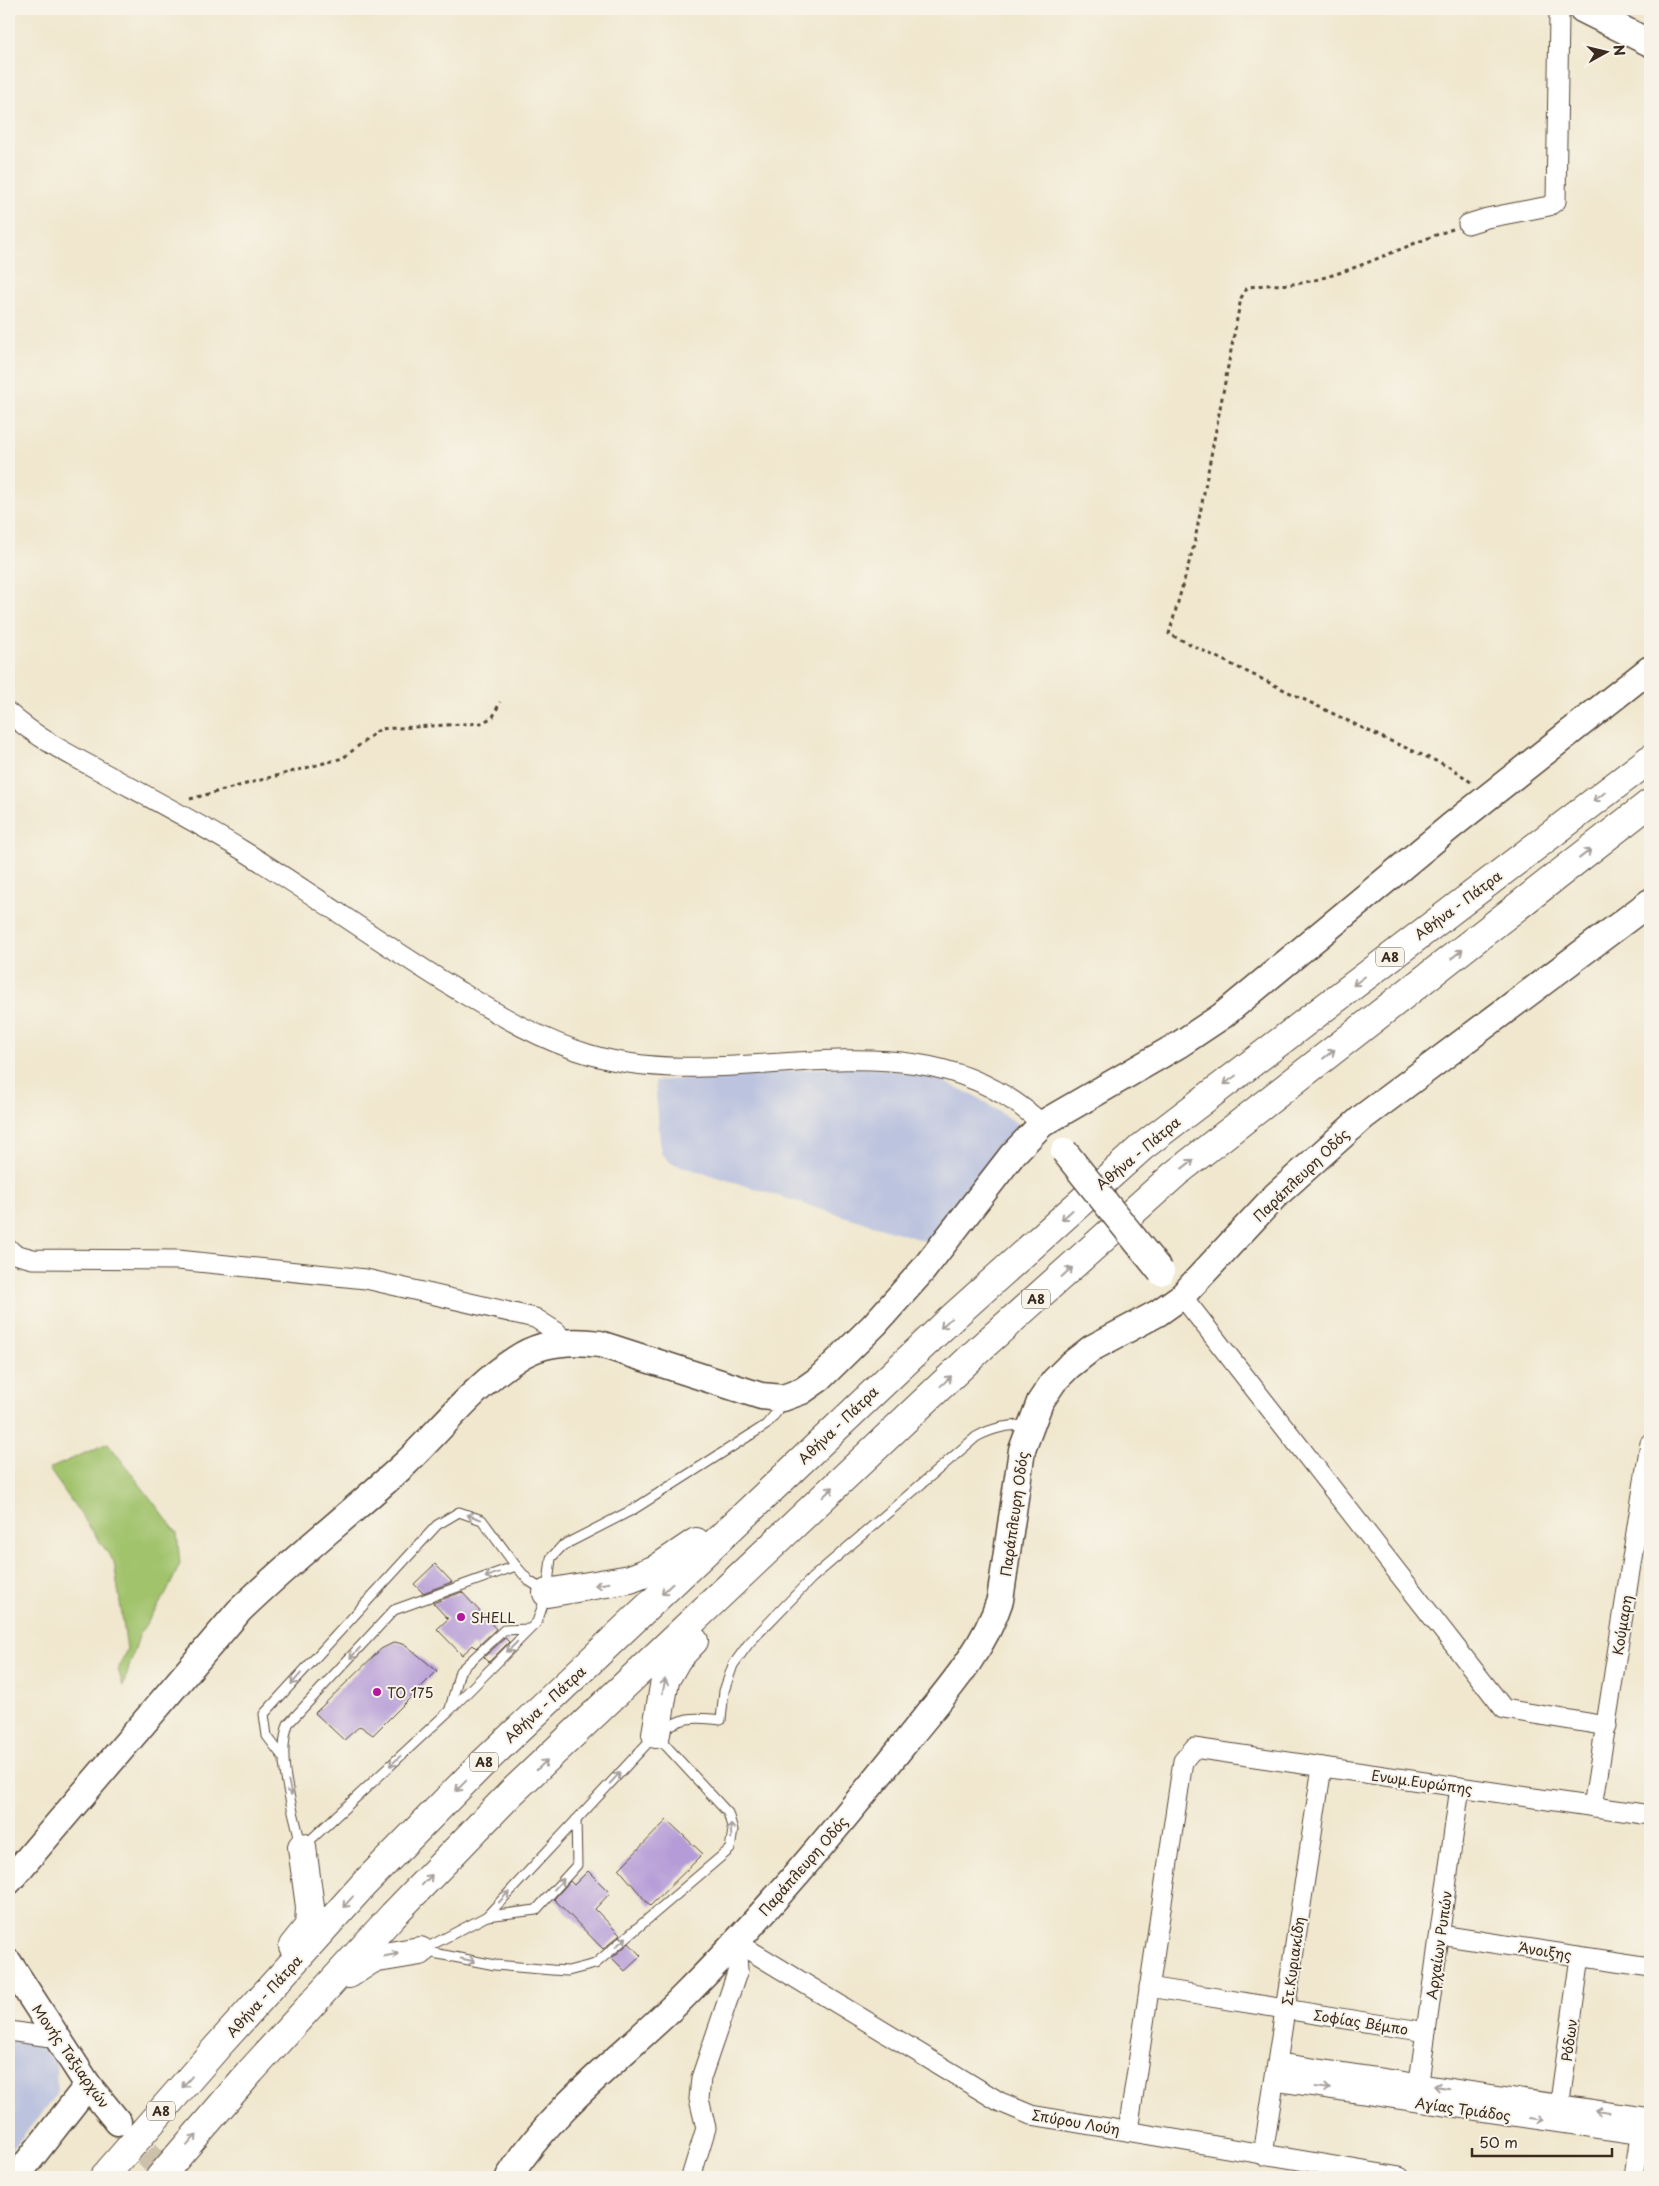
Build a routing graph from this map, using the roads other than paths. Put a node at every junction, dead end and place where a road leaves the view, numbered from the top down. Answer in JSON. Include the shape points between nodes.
{"nodes":[{"id":1,"x":1562,"y":9,"type":"edge"},
{"id":2,"x":1582,"y":9,"type":"edge"},
{"id":3,"x":1650,"y":44,"type":"edge"},
{"id":4,"x":1468,"y":224,"type":"road end"},
{"id":5,"x":1650,"y":669,"type":"edge"},
{"id":6,"x":9,"y":713,"type":"edge"},
{"id":7,"x":1650,"y":759,"type":"edge"},
{"id":8,"x":1650,"y":803,"type":"edge"},
{"id":9,"x":1650,"y":902,"type":"edge"},
{"id":10,"x":1042,"y":1124,"type":"junction"},
{"id":11,"x":9,"y":1249,"type":"edge"},
{"id":12,"x":1182,"y":1296,"type":"junction"},
{"id":13,"x":562,"y":1342,"type":"junction"},
{"id":14,"x":782,"y":1398,"type":"junction"},
{"id":15,"x":1029,"y":1425,"type":"junction"},
{"id":16,"x":1650,"y":1443,"type":"edge"},
{"id":17,"x":1647,"y":1484,"type":"edge"},
{"id":18,"x":765,"y":1494,"type":"junction"},
{"id":19,"x":793,"y":1526,"type":"junction"},
{"id":20,"x":516,"y":1566,"type":"junction"},
{"id":21,"x":547,"y":1593,"type":"junction"},
{"id":22,"x":529,"y":1629,"type":"junction"},
{"id":23,"x":450,"y":1710,"type":"junction"},
{"id":24,"x":1607,"y":1726,"type":"junction"},
{"id":25,"x":656,"y":1734,"type":"junction"},
{"id":26,"x":284,"y":1757,"type":"junction"},
{"id":27,"x":1322,"y":1767,"type":"junction"},
{"id":28,"x":1460,"y":1787,"type":"junction"},
{"id":29,"x":1593,"y":1807,"type":"junction"},
{"id":30,"x":1650,"y":1815,"type":"edge"},
{"id":31,"x":576,"y":1820,"type":"junction"},
{"id":32,"x":302,"y":1847,"type":"junction"},
{"id":33,"x":9,"y":1881,"type":"edge"},
{"id":34,"x":487,"y":1916,"type":"junction"},
{"id":35,"x":1440,"y":1936,"type":"junction"},
{"id":36,"x":736,"y":1942,"type":"junction"},
{"id":37,"x":420,"y":1951,"type":"junction"},
{"id":38,"x":1580,"y":1957,"type":"junction"},
{"id":39,"x":9,"y":1964,"type":"edge"},
{"id":40,"x":1650,"y":1967,"type":"edge"},
{"id":41,"x":1149,"y":1987,"type":"junction"},
{"id":42,"x":1286,"y":2009,"type":"junction"},
{"id":43,"x":9,"y":2031,"type":"edge"},
{"id":44,"x":1426,"y":2032,"type":"junction"},
{"id":45,"x":57,"y":2038,"type":"junction"},
{"id":46,"x":218,"y":2046,"type":"junction"},
{"id":47,"x":251,"y":2071,"type":"junction"},
{"id":48,"x":1276,"y":2072,"type":"junction"},
{"id":49,"x":88,"y":2085,"type":"junction"},
{"id":50,"x":1417,"y":2093,"type":"junction"},
{"id":51,"x":1559,"y":2114,"type":"junction"},
{"id":52,"x":118,"y":2122,"type":"tunnel mouth"},
{"id":53,"x":1646,"y":2127,"type":"edge"},
{"id":54,"x":1128,"y":2131,"type":"junction"},
{"id":55,"x":1263,"y":2155,"type":"junction"},
{"id":56,"x":693,"y":2176,"type":"edge"},
{"id":57,"x":16,"y":2177,"type":"edge"},
{"id":58,"x":104,"y":2177,"type":"edge"},
{"id":59,"x":160,"y":2177,"type":"edge"},
{"id":60,"x":509,"y":2177,"type":"edge"},
{"id":61,"x":1400,"y":2177,"type":"edge"},
{"id":62,"x":1634,"y":2177,"type":"edge"}],
"edges":[{"from":1,"to":4,"type":"street","via":[[1559,16],[1556,201],[1550,206]]},
{"from":2,"to":3,"type":"street"},
{"from":5,"to":10,"type":"street","via":[[1222,1016]]},
{"from":6,"to":10,"type":"street","via":[[65,753],[243,851],[469,997],[514,1023],[571,1049],[628,1064],[666,1068],[856,1059],[918,1063],[984,1084],[1012,1100]]},
{"from":7,"to":18,"type":"highway","name":"Αθήνα - Πάτρα","number":"Α8","one_way":true,"via":[[1142,1147],[952,1317]]},
{"from":19,"to":8,"type":"highway","number":"Α8","one_way":true,"via":[[984,1345],[1175,1174]]},
{"from":9,"to":12,"type":"street","name":"Παράπλευρη Οδός","via":[[1363,1117],[1275,1196]]},
{"from":10,"to":12,"type":"street","bridge":true},
{"from":10,"to":14,"type":"street","via":[[1013,1154],[923,1270],[874,1325],[820,1379],[802,1392]]},
{"from":11,"to":13,"type":"street","via":[[14,1254],[33,1259],[178,1260],[366,1280],[535,1318],[557,1332]]},
{"from":12,"to":15,"type":"street","name":"Παράπλευρη Οδός","via":[[1158,1313],[1092,1348],[1069,1366],[1054,1381]]},
{"from":12,"to":24,"type":"street","via":[[1504,1709]]},
{"from":13,"to":14,"type":"street","via":[[600,1344],[744,1392]]},
{"from":13,"to":33,"type":"street","via":[[517,1358],[495,1375],[405,1463],[268,1582],[212,1641]]},
{"from":14,"to":21,"type":"lane","via":[[766,1425],[634,1509],[562,1546],[551,1558]]},
{"from":15,"to":25,"type":"lane","via":[[1007,1426],[976,1437],[812,1578],[755,1636],[733,1665],[724,1690],[721,1720],[695,1717],[675,1721]]},
{"from":15,"to":36,"type":"street","name":"Παράπλευρη Οδός","via":[[1018,1472],[1000,1600],[981,1644],[846,1818]]},
{"from":16,"to":17,"type":"street","name":"Κούμαρη"},
{"from":17,"to":24,"type":"street","name":"Κούμαρη"},
{"from":18,"to":21,"type":"highway","one_way":true,"via":[[656,1569],[630,1579]]},
{"from":18,"to":46,"type":"highway","name":"Αθήνα - Πάτρα","number":"Α8","one_way":true,"via":[[481,1765],[364,1884]]},
{"from":25,"to":19,"type":"highway","one_way":true,"via":[[665,1680],[677,1658],[720,1615]]},
{"from":47,"to":19,"type":"highway","number":"Α8","one_way":true,"via":[[393,1915],[511,1793]]},
{"from":20,"to":21,"type":"lane","via":[[529,1581]]},
{"from":20,"to":26,"type":"lane","one_way":true,"via":[[394,1610],[288,1724]]},
{"from":20,"to":26,"type":"lane","one_way":true,"via":[[482,1520],[459,1512],[436,1525],[264,1714],[267,1736]]},
{"from":21,"to":22,"type":"lane","via":[[537,1622]]},
{"from":22,"to":23,"type":"lane","one_way":true},
{"from":22,"to":23,"type":"lane","via":[[504,1630],[460,1672]]},
{"from":23,"to":32,"type":"lane","one_way":true},
{"from":24,"to":29,"type":"street","name":"Κούμαρη"},
{"from":31,"to":25,"type":"lane","one_way":true},
{"from":37,"to":25,"type":"lane","one_way":true,"via":[[495,1965],[552,1970],[568,1971],[595,1964],[730,1849],[734,1830],[728,1812]]},
{"from":26,"to":32,"type":"lane","one_way":true},
{"from":27,"to":28,"type":"street","name":"Ενωμ.Ευρώπης"},
{"from":27,"to":41,"type":"street","name":"Ενωμ.Ευρώπης","via":[[1194,1748],[1183,1761]]},
{"from":27,"to":42,"type":"street","name":"Στ.Κυριακίδη"},
{"from":28,"to":29,"type":"street","name":"Ενωμ.Ευρώπης"},
{"from":28,"to":35,"type":"street","name":"Αρχαίων Ρυπών"},
{"from":29,"to":30,"type":"street","name":"Ενωμ.Ευρώπης"},
{"from":34,"to":31,"type":"lane","one_way":true},
{"from":34,"to":31,"type":"lane","one_way":true,"via":[[536,1910],[577,1865]]},
{"from":32,"to":46,"type":"highway","via":[[310,1907],[309,1926],[262,1982]]},
{"from":34,"to":37,"type":"lane"},
{"from":35,"to":38,"type":"street","name":"Άνοιξης"},
{"from":35,"to":44,"type":"street","name":"Αρχαίων Ρυπών"},
{"from":36,"to":54,"type":"street","name":"Σπύρου Λούη","via":[[1000,2102],[1031,2115]]},
{"from":36,"to":56,"type":"street","via":[[738,1970],[701,2078],[699,2099],[706,2128]]},
{"from":36,"to":60,"type":"street","name":"Παράπλευρη Οδός","via":[[654,2026],[548,2125]]},
{"from":47,"to":37,"type":"highway","one_way":true,"via":[[289,2043],[352,1970],[372,1959]]},
{"from":38,"to":40,"type":"street","name":"Άνοιξης"},
{"from":38,"to":51,"type":"street","name":"Ρόδων"},
{"from":39,"to":45,"type":"street","name":"Μονής Ταξιαρχών"},
{"from":41,"to":42,"type":"street","name":"Σοφίας Βέμπο"},
{"from":41,"to":54,"type":"street"},
{"from":42,"to":44,"type":"street","name":"Σοφίας Βέμπο"},
{"from":42,"to":48,"type":"street","name":"Στ.Κυριακίδη"},
{"from":43,"to":45,"type":"street"},
{"from":44,"to":50,"type":"street","name":"Αρχαίων Ρυπών"},
{"from":45,"to":49,"type":"street","name":"Μονής Ταξιαρχών"},
{"from":46,"to":58,"type":"highway","name":"Αθήνα - Πάτρα","number":"Α8","one_way":true},
{"from":59,"to":47,"type":"highway","number":"Α8","one_way":true},
{"from":48,"to":50,"type":"street","name":"Αγίας Τριάδος"},
{"from":48,"to":55,"type":"street","name":"Στ.Κυριακίδη"},
{"from":49,"to":52,"type":"street","name":"Μονής Ταξιαρχών"},
{"from":49,"to":57,"type":"street"},
{"from":50,"to":51,"type":"street","name":"Αγίας Τριάδος"},
{"from":51,"to":53,"type":"street","name":"Αγίας Τριάδος"},
{"from":53,"to":62,"type":"street"},
{"from":54,"to":55,"type":"street","name":"Σπύρου Λούη"},
{"from":55,"to":61,"type":"street","name":"Σπύρου Λούη"}]}
